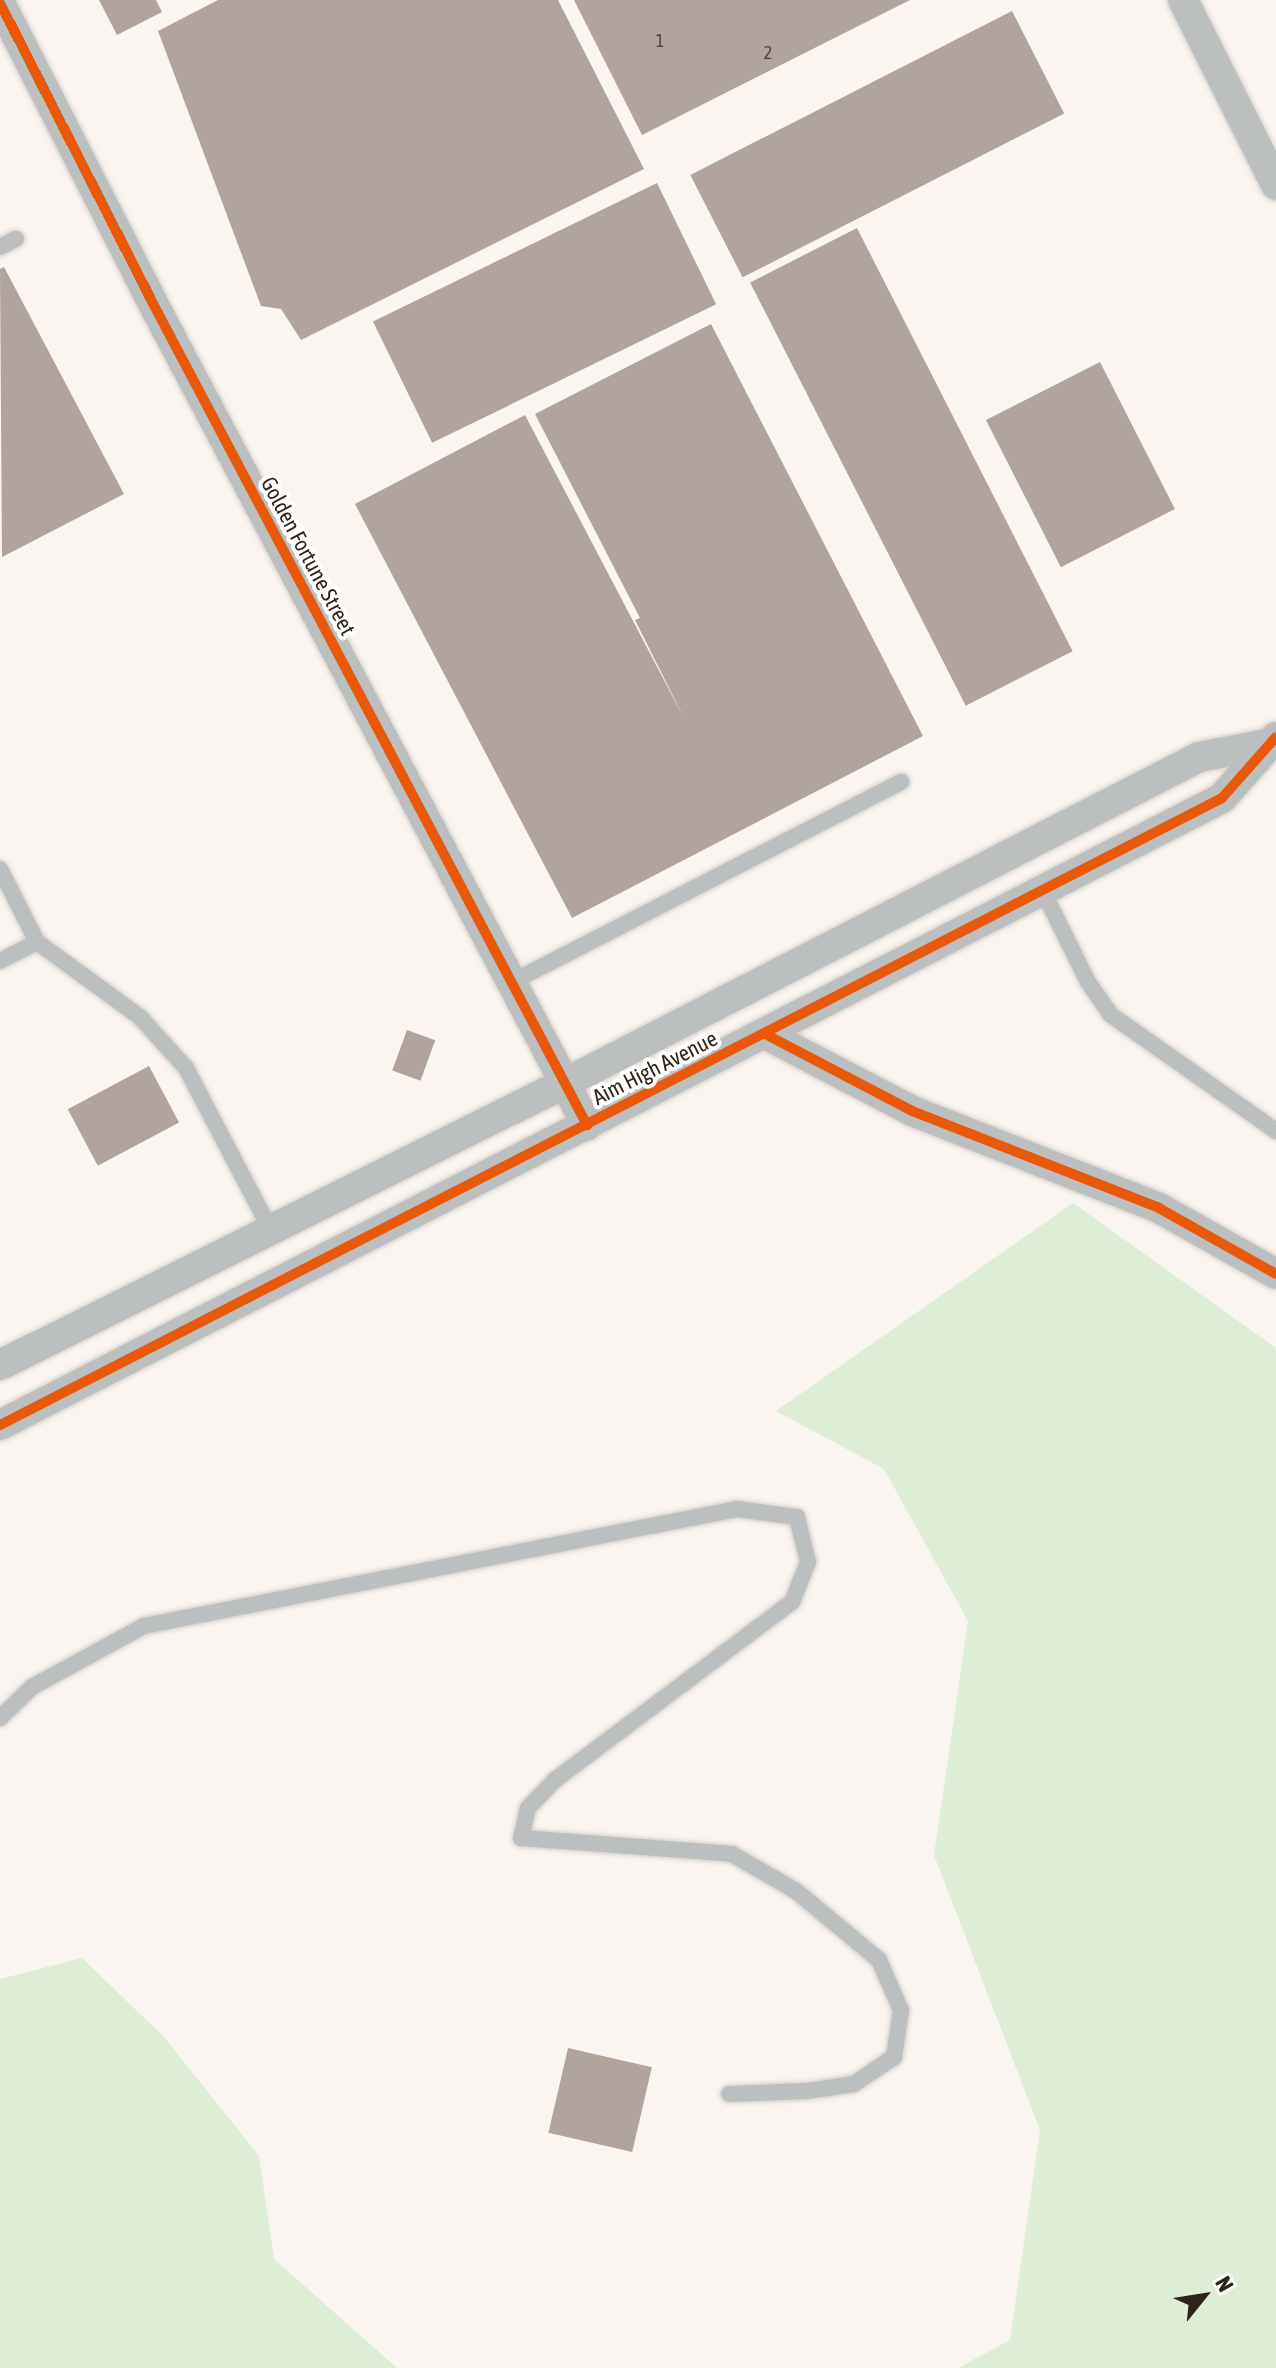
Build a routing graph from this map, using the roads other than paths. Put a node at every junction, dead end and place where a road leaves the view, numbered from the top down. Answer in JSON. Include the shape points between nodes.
{"nodes":[{"id":1,"x":1183,"y":0,"type":"edge"},
{"id":2,"x":0,"y":3,"type":"edge"},
{"id":3,"x":1276,"y":185,"type":"edge"},
{"id":4,"x":16,"y":239,"type":"dead end"},
{"id":5,"x":0,"y":247,"type":"edge"},
{"id":6,"x":1272,"y":740,"type":"edge"},
{"id":7,"x":901,"y":782,"type":"dead end"},
{"id":8,"x":0,"y":869,"type":"edge"},
{"id":9,"x":1043,"y":891,"type":"junction"},
{"id":10,"x":37,"y":942,"type":"junction"},
{"id":11,"x":0,"y":961,"type":"edge"},
{"id":12,"x":510,"y":983,"type":"junction"},
{"id":13,"x":765,"y":1034,"type":"junction"},
{"id":14,"x":565,"y":1083,"type":"junction"},
{"id":15,"x":587,"y":1125,"type":"junction"},
{"id":16,"x":1276,"y":1131,"type":"edge"},
{"id":17,"x":269,"y":1227,"type":"junction"},
{"id":18,"x":1276,"y":1274,"type":"edge"},
{"id":19,"x":0,"y":1365,"type":"edge"},
{"id":20,"x":0,"y":1425,"type":"edge"},
{"id":21,"x":0,"y":1718,"type":"edge"},
{"id":22,"x":729,"y":2094,"type":"dead end"}],
"edges":[{"from":1,"to":3,"type":"street"},
{"from":2,"to":12,"type":"street","name":"Golden Fortune Street"},
{"from":4,"to":5,"type":"lane"},
{"from":6,"to":9,"type":"street","name":"Aim High Avenue","via":[[1222,798]]},
{"from":6,"to":14,"type":"street","name":"Aim High Avenue","via":[[1199,757]]},
{"from":7,"to":12,"type":"lane"},
{"from":8,"to":10,"type":"lane"},
{"from":9,"to":13,"type":"street","name":"Aim High Avenue"},
{"from":9,"to":16,"type":"lane","via":[[1088,982],[1111,1015]]},
{"from":10,"to":11,"type":"lane"},
{"from":10,"to":17,"type":"lane","via":[[140,1017],[186,1068]]},
{"from":12,"to":14,"type":"street","name":"Golden Fortune Street"},
{"from":13,"to":15,"type":"street","name":"Aim High Avenue"},
{"from":13,"to":18,"type":"street","via":[[912,1111],[1159,1208]]},
{"from":14,"to":15,"type":"street","name":"Golden Fortune Street"},
{"from":14,"to":17,"type":"street","name":"Aim High Avenue"},
{"from":15,"to":20,"type":"street","name":"Aim High Avenue"},
{"from":17,"to":19,"type":"street","name":"Aim High Avenue"},
{"from":21,"to":22,"type":"lane","via":[[32,1687],[144,1626],[737,1509],[797,1517],[808,1562],[792,1602],[556,1779],[528,1808],[521,1838],[732,1854],[796,1891],[879,1960],[901,2010],[894,2057],[854,2084]]}]}
